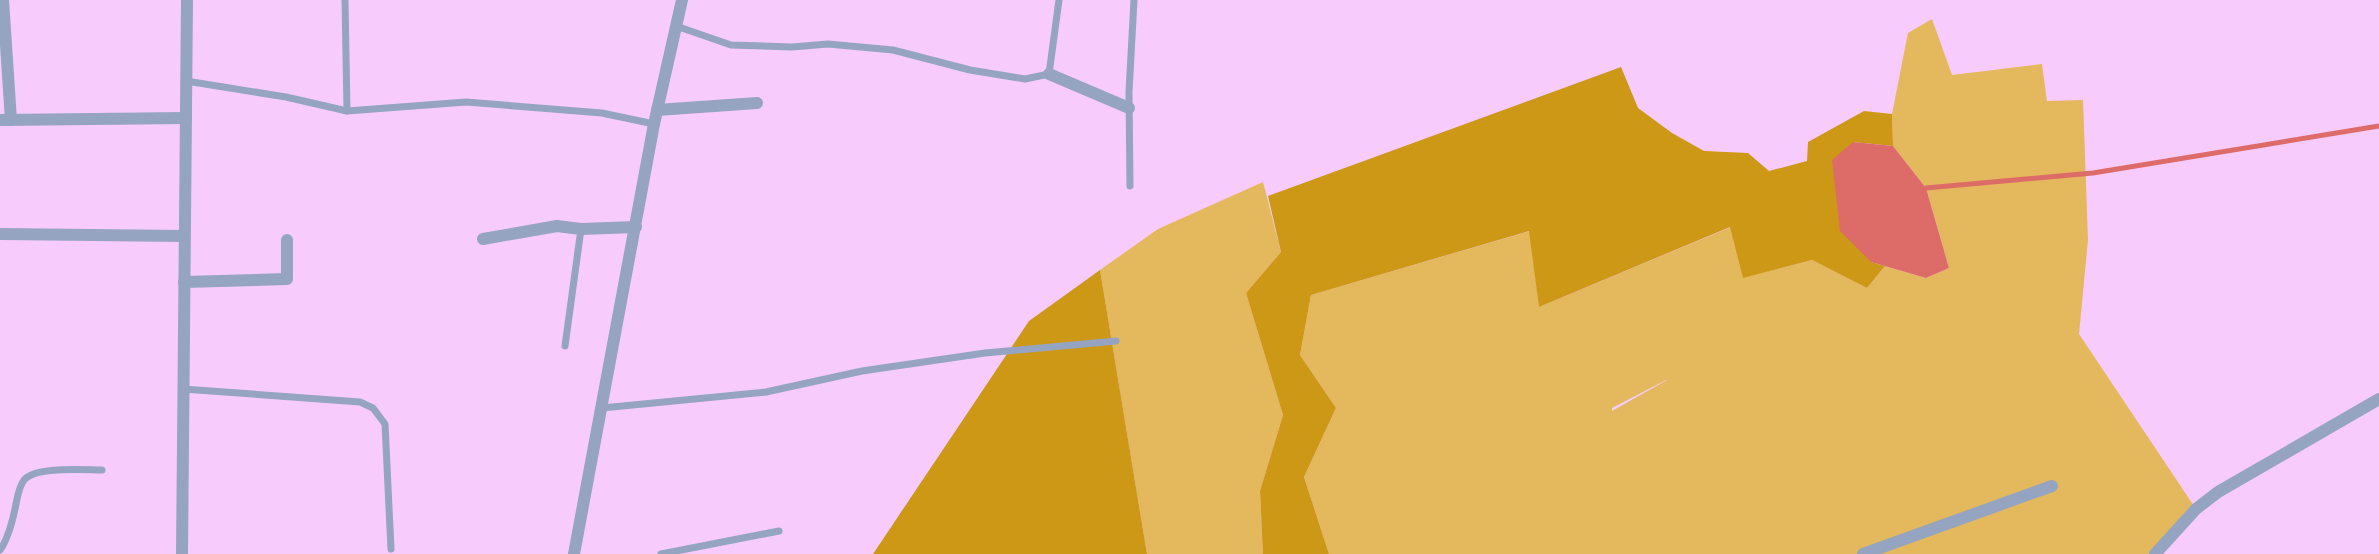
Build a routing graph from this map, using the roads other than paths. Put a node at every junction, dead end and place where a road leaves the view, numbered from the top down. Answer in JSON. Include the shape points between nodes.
{"nodes":[{"id":1,"x":3,"y":0,"type":"edge"},
{"id":2,"x":188,"y":0,"type":"edge"},
{"id":3,"x":345,"y":0,"type":"edge"},
{"id":4,"x":682,"y":0,"type":"edge"},
{"id":5,"x":1057,"y":0,"type":"edge"},
{"id":6,"x":1134,"y":0,"type":"edge"},
{"id":7,"x":676,"y":26,"type":"junction"},
{"id":8,"x":1048,"y":74,"type":"junction"},
{"id":9,"x":186,"y":81,"type":"junction"},
{"id":10,"x":757,"y":104,"type":"dead end"},
{"id":11,"x":1129,"y":108,"type":"junction"},
{"id":12,"x":657,"y":110,"type":"junction"},
{"id":13,"x":348,"y":112,"type":"junction"},
{"id":14,"x":186,"y":118,"type":"junction"},
{"id":15,"x":6,"y":120,"type":"edge"},
{"id":16,"x":654,"y":124,"type":"junction"},
{"id":17,"x":1130,"y":186,"type":"dead end"},
{"id":18,"x":636,"y":227,"type":"junction"},
{"id":19,"x":581,"y":229,"type":"junction"},
{"id":20,"x":0,"y":234,"type":"edge"},
{"id":21,"x":184,"y":236,"type":"junction"},
{"id":22,"x":483,"y":239,"type":"dead end"},
{"id":23,"x":287,"y":240,"type":"dead end"},
{"id":24,"x":184,"y":282,"type":"junction"},
{"id":25,"x":1116,"y":341,"type":"dead end"},
{"id":26,"x":565,"y":346,"type":"dead end"},
{"id":27,"x":183,"y":389,"type":"junction"},
{"id":28,"x":2379,"y":399,"type":"edge"},
{"id":29,"x":602,"y":408,"type":"junction"},
{"id":30,"x":102,"y":470,"type":"dead end"},
{"id":31,"x":2052,"y":486,"type":"dead end"},
{"id":32,"x":779,"y":531,"type":"dead end"},
{"id":33,"x":391,"y":549,"type":"dead end"},
{"id":34,"x":0,"y":550,"type":"edge"},
{"id":35,"x":182,"y":554,"type":"edge"},
{"id":36,"x":574,"y":554,"type":"edge"},
{"id":37,"x":661,"y":554,"type":"edge"},
{"id":38,"x":1863,"y":554,"type":"edge"},
{"id":39,"x":2155,"y":554,"type":"edge"}],
"edges":[{"from":1,"to":15,"type":"street"},
{"from":2,"to":9,"type":"street"},
{"from":3,"to":13,"type":"lane"},
{"from":4,"to":7,"type":"street"},
{"from":5,"to":8,"type":"lane"},
{"from":6,"to":11,"type":"lane"},
{"from":7,"to":8,"type":"lane","via":[[731,45],[828,44],[893,50],[970,70],[1025,79]]},
{"from":7,"to":12,"type":"street"},
{"from":8,"to":11,"type":"street"},
{"from":9,"to":13,"type":"lane","via":[[286,96]]},
{"from":9,"to":14,"type":"street"},
{"from":10,"to":12,"type":"street"},
{"from":11,"to":17,"type":"lane"},
{"from":12,"to":16,"type":"street"},
{"from":13,"to":16,"type":"lane","via":[[466,102],[602,113]]},
{"from":14,"to":15,"type":"street"},
{"from":14,"to":21,"type":"street"},
{"from":16,"to":18,"type":"street"},
{"from":18,"to":19,"type":"street"},
{"from":18,"to":29,"type":"street"},
{"from":19,"to":22,"type":"street","via":[[557,226]]},
{"from":19,"to":26,"type":"lane"},
{"from":20,"to":21,"type":"street"},
{"from":21,"to":24,"type":"street"},
{"from":23,"to":24,"type":"street","via":[[287,278]]},
{"from":24,"to":27,"type":"street"},
{"from":25,"to":29,"type":"lane","via":[[984,353],[862,370],[766,392]]},
{"from":27,"to":33,"type":"lane","via":[[360,402],[373,408],[385,424]]},
{"from":27,"to":35,"type":"street"},
{"from":28,"to":39,"type":"street","via":[[2218,492],[2196,509]]},
{"from":29,"to":36,"type":"street"},
{"from":30,"to":34,"type":"lane","via":[[44,472],[25,479],[20,487],[11,525]]},
{"from":31,"to":38,"type":"street"},
{"from":32,"to":37,"type":"lane"}]}
